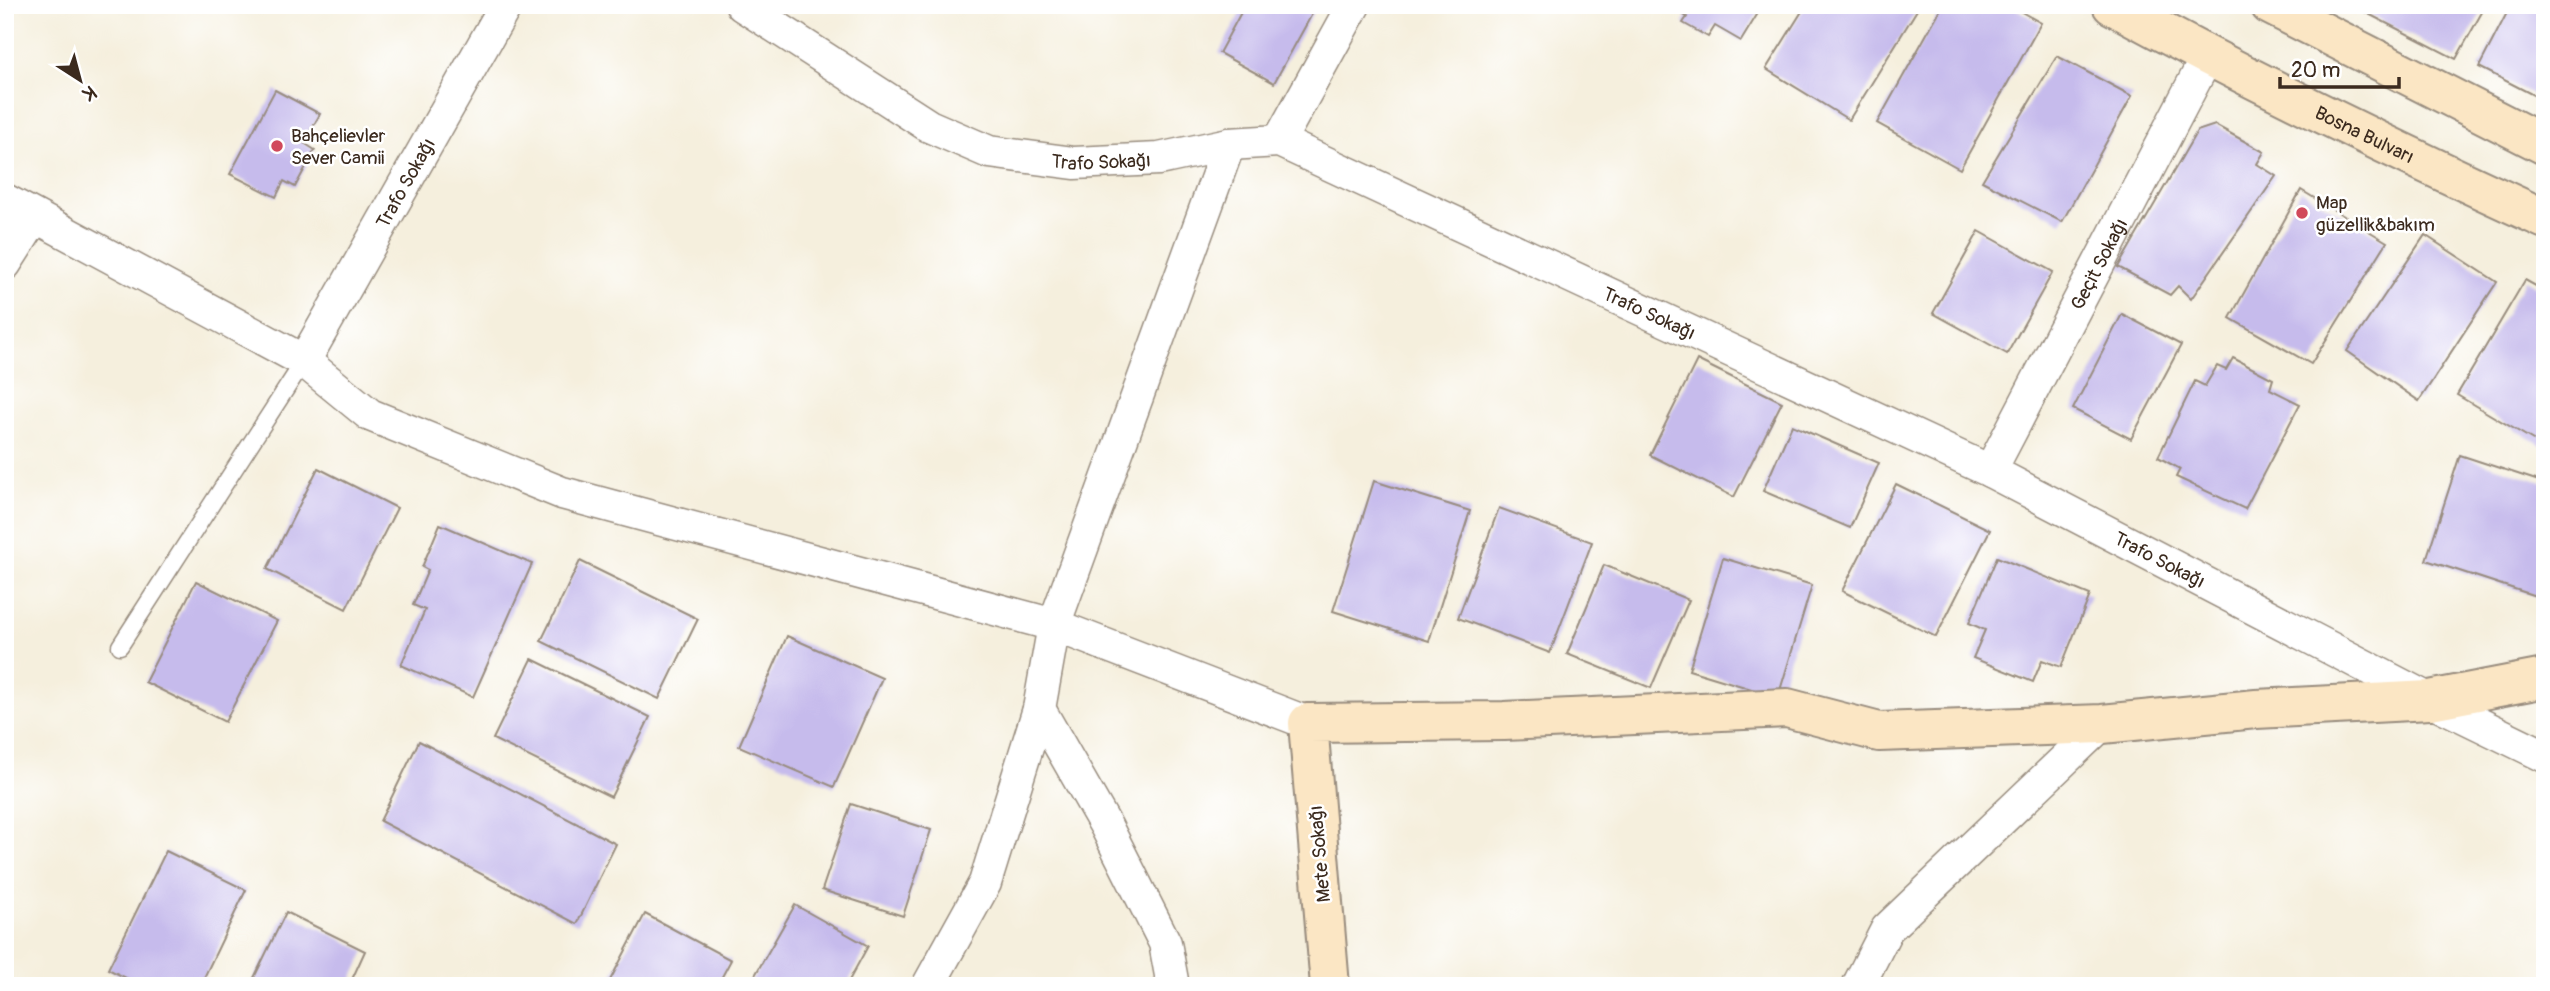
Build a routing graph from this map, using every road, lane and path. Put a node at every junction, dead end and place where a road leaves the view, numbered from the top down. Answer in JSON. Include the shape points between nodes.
{"nodes":[{"id":1,"x":506,"y":5,"type":"edge"},
{"id":2,"x":742,"y":5,"type":"edge"},
{"id":3,"x":1354,"y":5,"type":"edge"},
{"id":4,"x":2112,"y":5,"type":"edge"},
{"id":5,"x":2270,"y":5,"type":"edge"},
{"id":6,"x":2207,"y":57,"type":"junction"},
{"id":7,"x":1279,"y":141,"type":"junction"},
{"id":8,"x":1229,"y":144,"type":"junction"},
{"id":9,"x":2545,"y":145,"type":"edge"},
{"id":10,"x":5,"y":200,"type":"edge"},
{"id":11,"x":35,"y":217,"type":"junction"},
{"id":12,"x":2545,"y":219,"type":"edge"},
{"id":13,"x":5,"y":264,"type":"edge"},
{"id":14,"x":304,"y":361,"type":"junction"},
{"id":15,"x":1990,"y":471,"type":"junction"},
{"id":16,"x":1054,"y":625,"type":"junction"},
{"id":17,"x":120,"y":646,"type":"dead end"},
{"id":18,"x":2545,"y":678,"type":"edge"},
{"id":19,"x":2430,"y":700,"type":"junction"},
{"id":20,"x":1039,"y":709,"type":"junction"},
{"id":21,"x":1308,"y":723,"type":"junction"},
{"id":22,"x":2102,"y":724,"type":"junction"},
{"id":23,"x":2545,"y":756,"type":"edge"},
{"id":24,"x":928,"y":986,"type":"edge"},
{"id":25,"x":1173,"y":986,"type":"edge"},
{"id":26,"x":1330,"y":986,"type":"edge"},
{"id":27,"x":1858,"y":986,"type":"edge"}],
"edges":[{"from":1,"to":14,"type":"street","name":"Trafo Sokağı"},
{"from":2,"to":8,"type":"street","name":"Trafo Sokağı","via":[[929,126],[989,152],[1074,163],[1159,159]]},
{"from":3,"to":7,"type":"street"},
{"from":4,"to":6,"type":"main road","name":"Bosna Bulvarı"},
{"from":5,"to":9,"type":"main road"},
{"from":6,"to":12,"type":"main road","name":"Bosna Bulvarı"},
{"from":6,"to":15,"type":"street","name":"Geçit Sokağı"},
{"from":7,"to":8,"type":"street","name":"Trafo Sokağı"},
{"from":7,"to":15,"type":"street","name":"Trafo Sokağı"},
{"from":8,"to":16,"type":"street"},
{"from":10,"to":11,"type":"street"},
{"from":11,"to":13,"type":"street"},
{"from":11,"to":14,"type":"street"},
{"from":14,"to":16,"type":"street","via":[[370,415],[562,493]]},
{"from":14,"to":17,"type":"lane"},
{"from":15,"to":19,"type":"street","name":"Trafo Sokağı"},
{"from":16,"to":20,"type":"street"},
{"from":16,"to":21,"type":"street"},
{"from":18,"to":19,"type":"main road"},
{"from":19,"to":22,"type":"main road","via":[[2256,709]]},
{"from":19,"to":23,"type":"street","name":"Trafo Sokağı"},
{"from":20,"to":24,"type":"street","via":[[985,883]]},
{"from":20,"to":25,"type":"street","via":[[1106,826],[1165,943]]},
{"from":21,"to":22,"type":"main road","via":[[1504,721],[1787,708],[1879,732]]},
{"from":21,"to":26,"type":"main road","name":"Mete Sokağı"},
{"from":22,"to":27,"type":"street","via":[[1887,929]]}]}
